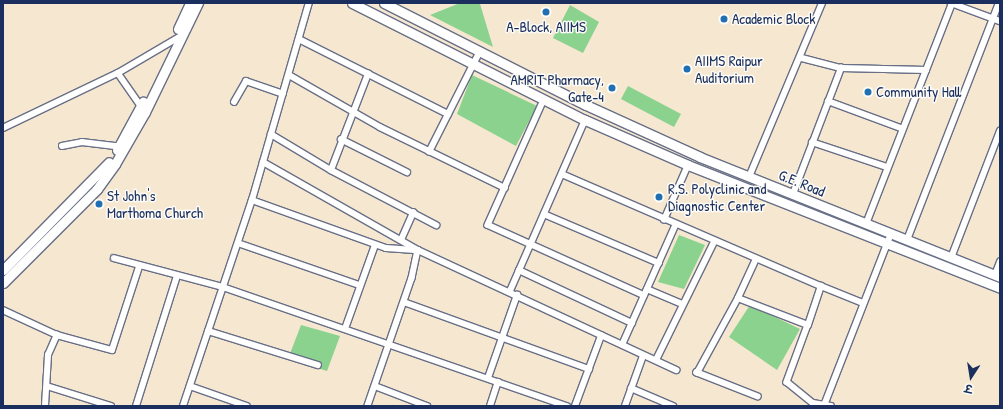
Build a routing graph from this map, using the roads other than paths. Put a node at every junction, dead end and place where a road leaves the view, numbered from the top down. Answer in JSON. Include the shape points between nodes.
{"nodes":[{"id":1,"x":190,"y":3,"type":"edge"},
{"id":2,"x":198,"y":3,"type":"edge"},
{"id":3,"x":310,"y":3,"type":"edge"},
{"id":4,"x":352,"y":3,"type":"edge"},
{"id":5,"x":384,"y":3,"type":"edge"},
{"id":6,"x":822,"y":3,"type":"edge"},
{"id":7,"x":952,"y":3,"type":"edge"},
{"id":8,"x":999,"y":3,"type":"edge"},
{"id":9,"x":992,"y":19,"type":"junction"},
{"id":10,"x":1000,"y":21,"type":"edge"},
{"id":11,"x":177,"y":37,"type":"junction"},
{"id":12,"x":299,"y":39,"type":"junction"},
{"id":13,"x":479,"y":53,"type":"junction"},
{"id":14,"x":802,"y":58,"type":"junction"},
{"id":15,"x":472,"y":64,"type":"junction"},
{"id":16,"x":841,"y":68,"type":"junction"},
{"id":17,"x":926,"y":70,"type":"junction"},
{"id":18,"x":118,"y":73,"type":"junction"},
{"id":19,"x":289,"y":74,"type":"junction"},
{"id":20,"x":368,"y":74,"type":"junction"},
{"id":21,"x":283,"y":94,"type":"junction"},
{"id":22,"x":544,"y":100,"type":"junction"},
{"id":23,"x":828,"y":101,"type":"junction"},
{"id":24,"x":234,"y":102,"type":"dead end"},
{"id":25,"x":141,"y":106,"type":"junction"},
{"id":26,"x":352,"y":110,"type":"junction"},
{"id":27,"x":448,"y":114,"type":"junction"},
{"id":28,"x":585,"y":120,"type":"junction"},
{"id":29,"x":3,"y":128,"type":"edge"},
{"id":30,"x":901,"y":128,"type":"junction"},
{"id":31,"x":1000,"y":131,"type":"edge"},
{"id":32,"x":271,"y":134,"type":"junction"},
{"id":33,"x":342,"y":139,"type":"junction"},
{"id":34,"x":812,"y":142,"type":"junction"},
{"id":35,"x":62,"y":146,"type":"dead end"},
{"id":36,"x":122,"y":147,"type":"junction"},
{"id":37,"x":429,"y":152,"type":"junction"},
{"id":38,"x":263,"y":162,"type":"junction"},
{"id":39,"x":688,"y":165,"type":"junction"},
{"id":40,"x":887,"y":167,"type":"junction"},
{"id":41,"x":331,"y":170,"type":"junction"},
{"id":42,"x":407,"y":172,"type":"dead end"},
{"id":43,"x":562,"y":174,"type":"junction"},
{"id":44,"x":749,"y":177,"type":"junction"},
{"id":45,"x":504,"y":188,"type":"junction"},
{"id":46,"x":793,"y":194,"type":"junction"},
{"id":47,"x":252,"y":200,"type":"junction"},
{"id":48,"x":413,"y":213,"type":"junction"},
{"id":49,"x":544,"y":214,"type":"junction"},
{"id":50,"x":664,"y":220,"type":"junction"},
{"id":51,"x":866,"y":224,"type":"junction"},
{"id":52,"x":436,"y":225,"type":"dead end"},
{"id":53,"x":675,"y":226,"type":"junction"},
{"id":54,"x":891,"y":234,"type":"junction"},
{"id":55,"x":401,"y":240,"type":"junction"},
{"id":56,"x":907,"y":240,"type":"junction"},
{"id":57,"x":238,"y":242,"type":"junction"},
{"id":58,"x":714,"y":242,"type":"junction"},
{"id":59,"x":531,"y":244,"type":"junction"},
{"id":60,"x":886,"y":244,"type":"junction"},
{"id":61,"x":375,"y":245,"type":"junction"},
{"id":62,"x":418,"y":250,"type":"junction"},
{"id":63,"x":114,"y":258,"type":"dead end"},
{"id":64,"x":951,"y":258,"type":"junction"},
{"id":65,"x":756,"y":259,"type":"junction"},
{"id":66,"x":659,"y":262,"type":"junction"},
{"id":67,"x":1000,"y":262,"type":"edge"},
{"id":68,"x":139,"y":267,"type":"junction"},
{"id":69,"x":3,"y":270,"type":"edge"},
{"id":70,"x":520,"y":270,"type":"junction"},
{"id":71,"x":177,"y":276,"type":"junction"},
{"id":72,"x":997,"y":276,"type":"edge"},
{"id":73,"x":3,"y":283,"type":"edge"},
{"id":74,"x":359,"y":285,"type":"junction"},
{"id":75,"x":821,"y":286,"type":"junction"},
{"id":76,"x":223,"y":287,"type":"junction"},
{"id":77,"x":1000,"y":288,"type":"edge"},
{"id":78,"x":647,"y":289,"type":"junction"},
{"id":79,"x":510,"y":291,"type":"junction"},
{"id":80,"x":517,"y":295,"type":"junction"},
{"id":81,"x":644,"y":295,"type":"junction"},
{"id":82,"x":738,"y":298,"type":"junction"},
{"id":83,"x":404,"y":302,"type":"junction"},
{"id":84,"x":863,"y":303,"type":"junction"},
{"id":85,"x":682,"y":304,"type":"junction"},
{"id":86,"x":3,"y":310,"type":"edge"},
{"id":87,"x":632,"y":323,"type":"junction"},
{"id":88,"x":808,"y":325,"type":"junction"},
{"id":89,"x":345,"y":330,"type":"junction"},
{"id":90,"x":208,"y":331,"type":"junction"},
{"id":91,"x":57,"y":335,"type":"junction"},
{"id":92,"x":602,"y":336,"type":"junction"},
{"id":93,"x":502,"y":337,"type":"junction"},
{"id":94,"x":389,"y":344,"type":"junction"},
{"id":95,"x":622,"y":345,"type":"junction"},
{"id":96,"x":643,"y":356,"type":"junction"},
{"id":97,"x":656,"y":360,"type":"junction"},
{"id":98,"x":318,"y":365,"type":"dead end"},
{"id":99,"x":589,"y":369,"type":"junction"},
{"id":100,"x":676,"y":370,"type":"dead end"},
{"id":101,"x":488,"y":378,"type":"junction"},
{"id":102,"x":498,"y":382,"type":"junction"},
{"id":103,"x":47,"y":386,"type":"junction"},
{"id":104,"x":190,"y":386,"type":"junction"},
{"id":105,"x":375,"y":386,"type":"junction"},
{"id":106,"x":632,"y":388,"type":"junction"},
{"id":107,"x":758,"y":397,"type":"dead end"},
{"id":108,"x":812,"y":404,"type":"edge"},
{"id":109,"x":828,"y":404,"type":"edge"},
{"id":110,"x":45,"y":406,"type":"edge"},
{"id":111,"x":111,"y":406,"type":"edge"},
{"id":112,"x":136,"y":406,"type":"edge"},
{"id":113,"x":183,"y":406,"type":"edge"},
{"id":114,"x":247,"y":406,"type":"edge"},
{"id":115,"x":368,"y":406,"type":"edge"},
{"id":116,"x":427,"y":406,"type":"edge"},
{"id":117,"x":490,"y":406,"type":"edge"},
{"id":118,"x":567,"y":406,"type":"edge"},
{"id":119,"x":575,"y":406,"type":"edge"},
{"id":120,"x":625,"y":406,"type":"edge"},
{"id":121,"x":672,"y":406,"type":"edge"}],
"edges":[{"from":1,"to":11,"type":"main road"},
{"from":2,"to":11,"type":"main road"},
{"from":3,"to":12,"type":"street"},
{"from":4,"to":15,"type":"main road"},
{"from":5,"to":13,"type":"main road","name":"G.E. Road"},
{"from":6,"to":14,"type":"street"},
{"from":7,"to":9,"type":"street"},
{"from":7,"to":17,"type":"street"},
{"from":8,"to":9,"type":"street"},
{"from":9,"to":10,"type":"street"},
{"from":9,"to":56,"type":"street"},
{"from":11,"to":18,"type":"street"},
{"from":11,"to":25,"type":"main road"},
{"from":11,"to":36,"type":"main road"},
{"from":12,"to":19,"type":"street"},
{"from":12,"to":20,"type":"street"},
{"from":13,"to":15,"type":"street"},
{"from":13,"to":44,"type":"main road","name":"G.E. Road","via":[[575,100]]},
{"from":14,"to":16,"type":"street"},
{"from":14,"to":44,"type":"street"},
{"from":15,"to":22,"type":"main road"},
{"from":15,"to":27,"type":"street"},
{"from":16,"to":17,"type":"street"},
{"from":16,"to":23,"type":"street"},
{"from":17,"to":30,"type":"street"},
{"from":18,"to":25,"type":"street"},
{"from":18,"to":29,"type":"street"},
{"from":19,"to":21,"type":"street"},
{"from":19,"to":26,"type":"street"},
{"from":20,"to":26,"type":"street"},
{"from":20,"to":27,"type":"street"},
{"from":21,"to":24,"type":"street","via":[[246,81]]},
{"from":21,"to":32,"type":"street"},
{"from":22,"to":28,"type":"main road"},
{"from":22,"to":45,"type":"street"},
{"from":23,"to":30,"type":"street"},
{"from":23,"to":34,"type":"street"},
{"from":25,"to":36,"type":"main road"},
{"from":26,"to":33,"type":"street"},
{"from":26,"to":37,"type":"street"},
{"from":27,"to":37,"type":"street"},
{"from":28,"to":39,"type":"main road"},
{"from":28,"to":43,"type":"street"},
{"from":30,"to":40,"type":"street"},
{"from":31,"to":64,"type":"street"},
{"from":32,"to":38,"type":"street"},
{"from":32,"to":41,"type":"street"},
{"from":33,"to":41,"type":"street"},
{"from":33,"to":42,"type":"street"},
{"from":34,"to":40,"type":"street"},
{"from":34,"to":46,"type":"street"},
{"from":35,"to":36,"type":"street","via":[[82,142]]},
{"from":36,"to":69,"type":"main road","via":[[86,189]]},
{"from":36,"to":73,"type":"main road","via":[[97,189]]},
{"from":37,"to":45,"type":"street"},
{"from":38,"to":47,"type":"street"},
{"from":38,"to":55,"type":"street"},
{"from":39,"to":50,"type":"street"},
{"from":39,"to":60,"type":"main road"},
{"from":40,"to":51,"type":"street"},
{"from":41,"to":48,"type":"street"},
{"from":43,"to":49,"type":"street"},
{"from":43,"to":50,"type":"street"},
{"from":44,"to":46,"type":"main road","name":"G.E. Road"},
{"from":45,"to":59,"type":"street","via":[[488,225]]},
{"from":46,"to":51,"type":"main road","name":"G.E. Road"},
{"from":47,"to":57,"type":"street"},
{"from":47,"to":61,"type":"street"},
{"from":48,"to":52,"type":"street"},
{"from":48,"to":55,"type":"street"},
{"from":49,"to":59,"type":"street"},
{"from":49,"to":66,"type":"street"},
{"from":50,"to":53,"type":"street"},
{"from":51,"to":54,"type":"main road","name":"G.E. Road"},
{"from":53,"to":58,"type":"street"},
{"from":53,"to":66,"type":"street"},
{"from":54,"to":56,"type":"main road","name":"G.E. Road"},
{"from":54,"to":60,"type":"street"},
{"from":55,"to":62,"type":"street"},
{"from":56,"to":64,"type":"main road","name":"G.E. Road"},
{"from":57,"to":74,"type":"street"},
{"from":57,"to":76,"type":"street"},
{"from":58,"to":65,"type":"street"},
{"from":58,"to":85,"type":"street"},
{"from":59,"to":70,"type":"street"},
{"from":59,"to":81,"type":"street"},
{"from":60,"to":77,"type":"main road"},
{"from":60,"to":84,"type":"street"},
{"from":61,"to":62,"type":"street","via":[[399,250]]},
{"from":61,"to":74,"type":"street"},
{"from":62,"to":79,"type":"street"},
{"from":62,"to":83,"type":"street"},
{"from":63,"to":68,"type":"street"},
{"from":64,"to":72,"type":"main road","name":"G.E. Road"},
{"from":65,"to":75,"type":"street"},
{"from":65,"to":82,"type":"street"},
{"from":66,"to":78,"type":"street"},
{"from":67,"to":72,"type":"street"},
{"from":68,"to":71,"type":"street","via":[[145,265]]},
{"from":68,"to":91,"type":"street","via":[[112,350]]},
{"from":70,"to":79,"type":"street"},
{"from":70,"to":87,"type":"street"},
{"from":71,"to":76,"type":"street"},
{"from":71,"to":112,"type":"street"},
{"from":74,"to":89,"type":"street"},
{"from":75,"to":84,"type":"street"},
{"from":75,"to":88,"type":"street"},
{"from":76,"to":89,"type":"street"},
{"from":76,"to":90,"type":"street"},
{"from":78,"to":81,"type":"street"},
{"from":78,"to":85,"type":"street"},
{"from":79,"to":80,"type":"street"},
{"from":80,"to":92,"type":"street"},
{"from":80,"to":93,"type":"street"},
{"from":81,"to":87,"type":"street"},
{"from":82,"to":88,"type":"street"},
{"from":82,"to":107,"type":"street","via":[[697,373]]},
{"from":83,"to":93,"type":"street"},
{"from":83,"to":94,"type":"street"},
{"from":84,"to":109,"type":"street"},
{"from":85,"to":97,"type":"street"},
{"from":86,"to":91,"type":"street"},
{"from":87,"to":95,"type":"street"},
{"from":88,"to":108,"type":"street","via":[[787,382]]},
{"from":89,"to":94,"type":"street"},
{"from":90,"to":98,"type":"street"},
{"from":90,"to":104,"type":"street"},
{"from":91,"to":103,"type":"street","via":[[48,355]]},
{"from":92,"to":95,"type":"street"},
{"from":92,"to":99,"type":"street"},
{"from":93,"to":99,"type":"street"},
{"from":93,"to":101,"type":"street"},
{"from":94,"to":101,"type":"street"},
{"from":94,"to":105,"type":"street"},
{"from":95,"to":96,"type":"street"},
{"from":96,"to":97,"type":"street"},
{"from":96,"to":106,"type":"street"},
{"from":97,"to":100,"type":"street"},
{"from":99,"to":119,"type":"street"},
{"from":101,"to":102,"type":"street"},
{"from":102,"to":117,"type":"street"},
{"from":102,"to":118,"type":"street"},
{"from":103,"to":110,"type":"street"},
{"from":103,"to":111,"type":"street"},
{"from":104,"to":113,"type":"street"},
{"from":104,"to":114,"type":"street"},
{"from":105,"to":115,"type":"street"},
{"from":105,"to":116,"type":"street"},
{"from":106,"to":120,"type":"street"},
{"from":106,"to":121,"type":"street"},
{"from":108,"to":109,"type":"street"}]}
